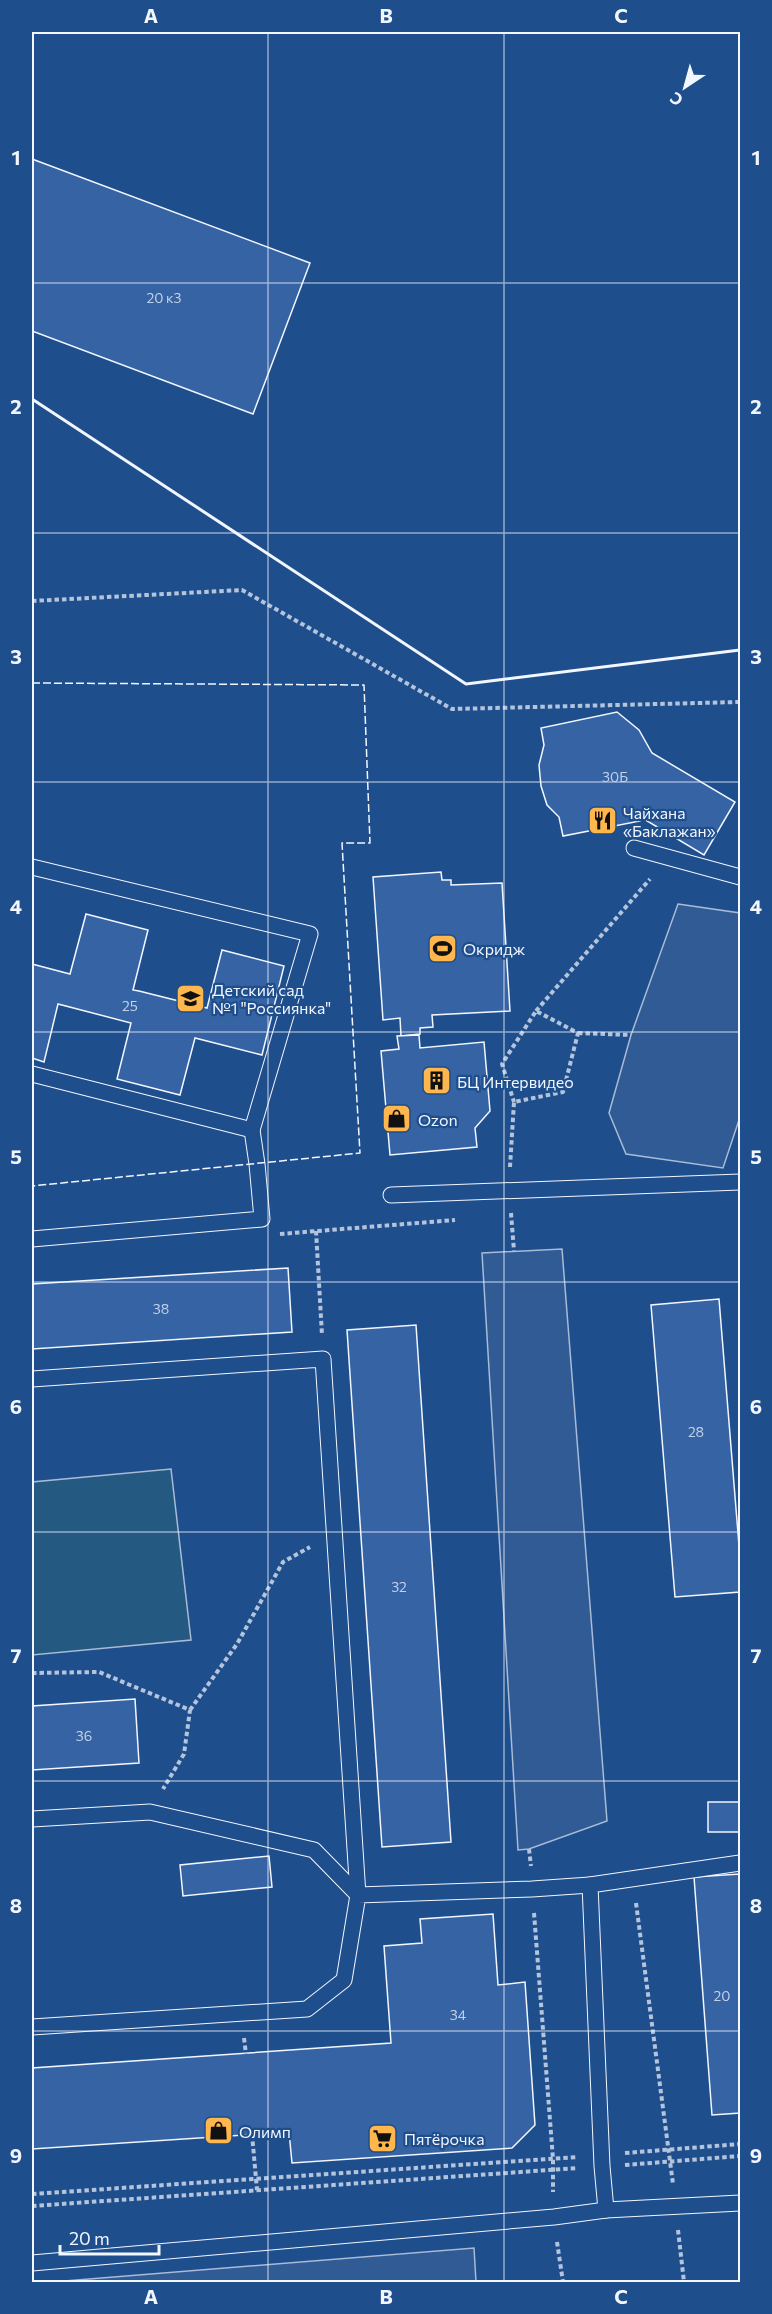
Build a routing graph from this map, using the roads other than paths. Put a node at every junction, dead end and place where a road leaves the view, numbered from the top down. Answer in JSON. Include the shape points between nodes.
{"nodes":[{"id":1,"x":634,"y":848,"type":"dead end"},
{"id":2,"x":32,"y":867,"type":"edge"},
{"id":3,"x":741,"y":877,"type":"edge"},
{"id":4,"x":32,"y":1074,"type":"edge"},
{"id":5,"x":252,"y":1130,"type":"junction"},
{"id":6,"x":741,"y":1182,"type":"edge"},
{"id":7,"x":391,"y":1195,"type":"dead end"},
{"id":8,"x":32,"y":1239,"type":"edge"},
{"id":9,"x":32,"y":1379,"type":"edge"},
{"id":10,"x":32,"y":1820,"type":"edge"},
{"id":11,"x":741,"y":1863,"type":"edge"},
{"id":12,"x":590,"y":1885,"type":"junction"},
{"id":13,"x":358,"y":1895,"type":"junction"},
{"id":14,"x":32,"y":2027,"type":"edge"},
{"id":15,"x":741,"y":2203,"type":"edge"},
{"id":16,"x":606,"y":2210,"type":"junction"},
{"id":17,"x":32,"y":2263,"type":"edge"}],
"edges":[{"from":1,"to":3,"type":"lane"},
{"from":2,"to":5,"type":"lane","via":[[310,934]]},
{"from":4,"to":5,"type":"lane"},
{"from":5,"to":8,"type":"lane","via":[[262,1220]]},
{"from":6,"to":7,"type":"lane"},
{"from":9,"to":13,"type":"lane","via":[[323,1359]]},
{"from":10,"to":13,"type":"lane","via":[[150,1812],[314,1850]]},
{"from":11,"to":12,"type":"lane"},
{"from":12,"to":13,"type":"lane"},
{"from":12,"to":16,"type":"lane"},
{"from":13,"to":14,"type":"lane","via":[[344,1980],[307,2009]]},
{"from":15,"to":16,"type":"lane"},
{"from":16,"to":17,"type":"lane"}]}
